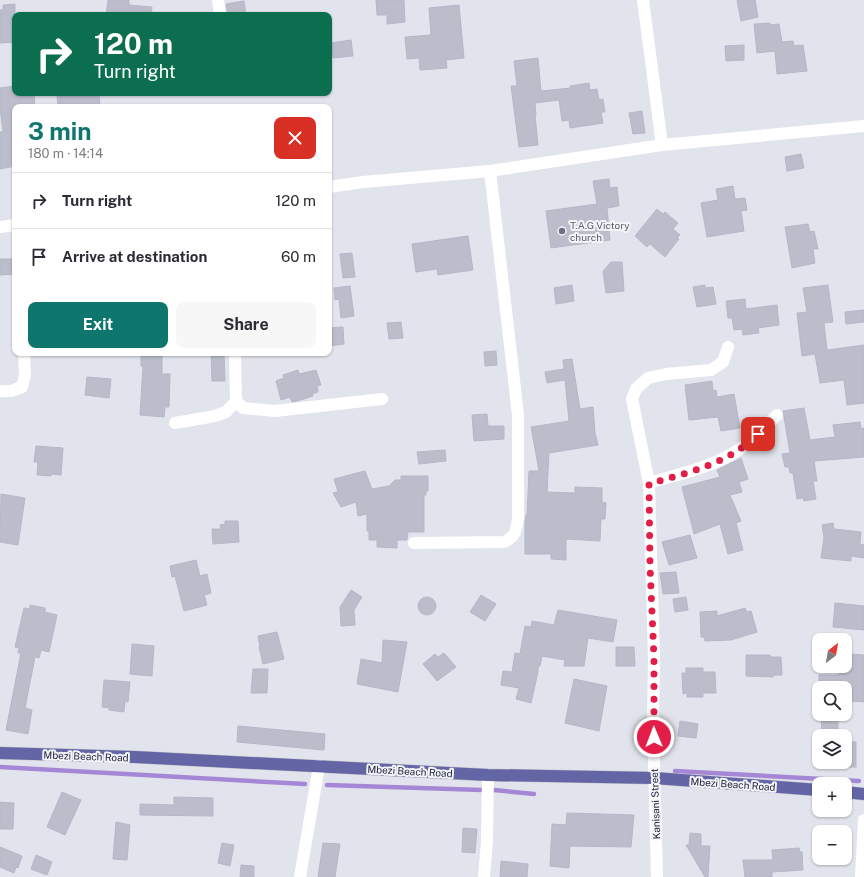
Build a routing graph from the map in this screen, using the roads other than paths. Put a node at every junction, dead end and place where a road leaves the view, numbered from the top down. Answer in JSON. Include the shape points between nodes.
{"nodes":[{"id":1,"x":218,"y":0,"type":"edge"},
{"id":2,"x":643,"y":0,"type":"edge"},
{"id":3,"x":220,"y":12,"type":"edge"},
{"id":4,"x":864,"y":126,"type":"edge"},
{"id":5,"x":662,"y":145,"type":"junction"},
{"id":6,"x":490,"y":171,"type":"junction"},
{"id":7,"x":332,"y":187,"type":"edge"},
{"id":8,"x":12,"y":225,"type":"edge"},
{"id":9,"x":0,"y":227,"type":"edge"},
{"id":10,"x":728,"y":347,"type":"dead end"},
{"id":11,"x":24,"y":356,"type":"edge"},
{"id":12,"x":235,"y":356,"type":"edge"},
{"id":13,"x":0,"y":391,"type":"edge"},
{"id":14,"x":382,"y":399,"type":"dead end"},
{"id":15,"x":236,"y":401,"type":"junction"},
{"id":16,"x":777,"y":415,"type":"dead end"},
{"id":17,"x":175,"y":423,"type":"dead end"},
{"id":18,"x":649,"y":484,"type":"junction"},
{"id":19,"x":414,"y":543,"type":"dead end"},
{"id":20,"x":0,"y":753,"type":"edge"},
{"id":21,"x":319,"y":766,"type":"junction"},
{"id":22,"x":488,"y":775,"type":"junction"},
{"id":23,"x":654,"y":778,"type":"junction"},
{"id":24,"x":812,"y":789,"type":"edge"},
{"id":25,"x":852,"y":793,"type":"edge"},
{"id":26,"x":864,"y":794,"type":"edge"},
{"id":27,"x":864,"y":820,"type":"edge"},
{"id":28,"x":300,"y":877,"type":"edge"},
{"id":29,"x":484,"y":877,"type":"edge"},
{"id":30,"x":657,"y":877,"type":"edge"},
{"id":31,"x":861,"y":877,"type":"edge"}],
"edges":[{"from":1,"to":3,"type":"street"},
{"from":2,"to":5,"type":"street"},
{"from":4,"to":5,"type":"street"},
{"from":5,"to":6,"type":"street"},
{"from":6,"to":7,"type":"street"},
{"from":6,"to":19,"type":"street","via":[[518,415],[516,531],[512,538],[504,542]]},
{"from":8,"to":9,"type":"street"},
{"from":10,"to":18,"type":"street","name":"Kanisani Street","via":[[723,362],[711,370],[648,378],[636,389],[632,399]]},
{"from":11,"to":13,"type":"street","via":[[26,376],[22,387]]},
{"from":12,"to":15,"type":"street"},
{"from":14,"to":15,"type":"street","via":[[275,411],[243,408]]},
{"from":15,"to":17,"type":"street","via":[[226,412],[215,416]]},
{"from":16,"to":18,"type":"street","via":[[749,443],[724,459]]},
{"from":18,"to":23,"type":"street","name":"Kanisani Street","via":[[654,658]]},
{"from":20,"to":21,"type":"main road","name":"Mbezi Beach Road"},
{"from":21,"to":22,"type":"main road","name":"Mbezi Beach Road"},
{"from":21,"to":28,"type":"street"},
{"from":22,"to":23,"type":"main road","name":"Mbezi Beach Road"},
{"from":22,"to":29,"type":"street"},
{"from":23,"to":24,"type":"main road","name":"Mbezi Beach Road"},
{"from":23,"to":30,"type":"street","name":"Kanisani Street"},
{"from":25,"to":26,"type":"main road"},
{"from":27,"to":31,"type":"street"}]}
